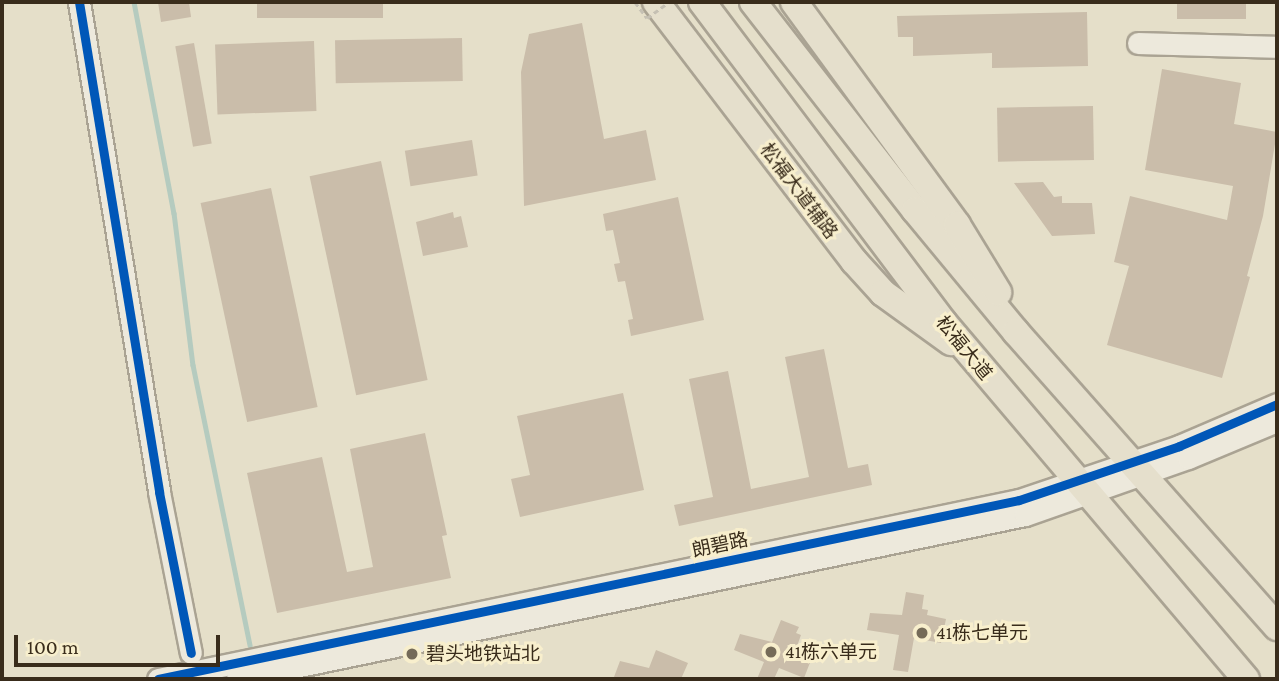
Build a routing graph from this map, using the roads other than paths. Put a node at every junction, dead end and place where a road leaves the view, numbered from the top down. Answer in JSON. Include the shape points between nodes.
{"nodes":[{"id":1,"x":79,"y":2,"type":"edge"},
{"id":2,"x":656,"y":2,"type":"edge"},
{"id":3,"x":702,"y":2,"type":"edge"},
{"id":4,"x":753,"y":2,"type":"edge"},
{"id":5,"x":794,"y":2,"type":"edge"},
{"id":6,"x":1138,"y":43,"type":"dead end"},
{"id":7,"x":1277,"y":47,"type":"edge"},
{"id":8,"x":1016,"y":332,"type":"junction"},
{"id":9,"x":968,"y":353,"type":"junction"},
{"id":10,"x":1277,"y":404,"type":"edge"},
{"id":11,"x":1277,"y":421,"type":"edge"},
{"id":12,"x":1136,"y":468,"type":"junction"},
{"id":13,"x":1080,"y":488,"type":"junction"},
{"id":14,"x":1277,"y":626,"type":"edge"},
{"id":15,"x":191,"y":653,"type":"dead end"},
{"id":16,"x":158,"y":679,"type":"edge"},
{"id":17,"x":237,"y":679,"type":"edge"},
{"id":18,"x":1246,"y":679,"type":"edge"}],
"edges":[{"from":1,"to":15,"type":"street","via":[[159,492]]},
{"from":2,"to":9,"type":"main road","name":"松福大道辅路","via":[[854,261],[883,293]]},
{"from":3,"to":9,"type":"main road","name":"松福大道"},
{"from":4,"to":8,"type":"main road"},
{"from":5,"to":8,"type":"main road","via":[[957,225],[996,287]]},
{"from":6,"to":7,"type":"street"},
{"from":8,"to":12,"type":"main road"},
{"from":9,"to":13,"type":"main road","name":"松福大道"},
{"from":10,"to":12,"type":"street","name":"朗碧路"},
{"from":11,"to":12,"type":"street","name":"朗碧路"},
{"from":12,"to":13,"type":"street","name":"朗碧路"},
{"from":12,"to":14,"type":"main road"},
{"from":13,"to":16,"type":"street","name":"朗碧路"},
{"from":13,"to":17,"type":"street","name":"朗碧路","via":[[1026,515]]},
{"from":13,"to":18,"type":"main road","name":"松福大道"}]}
